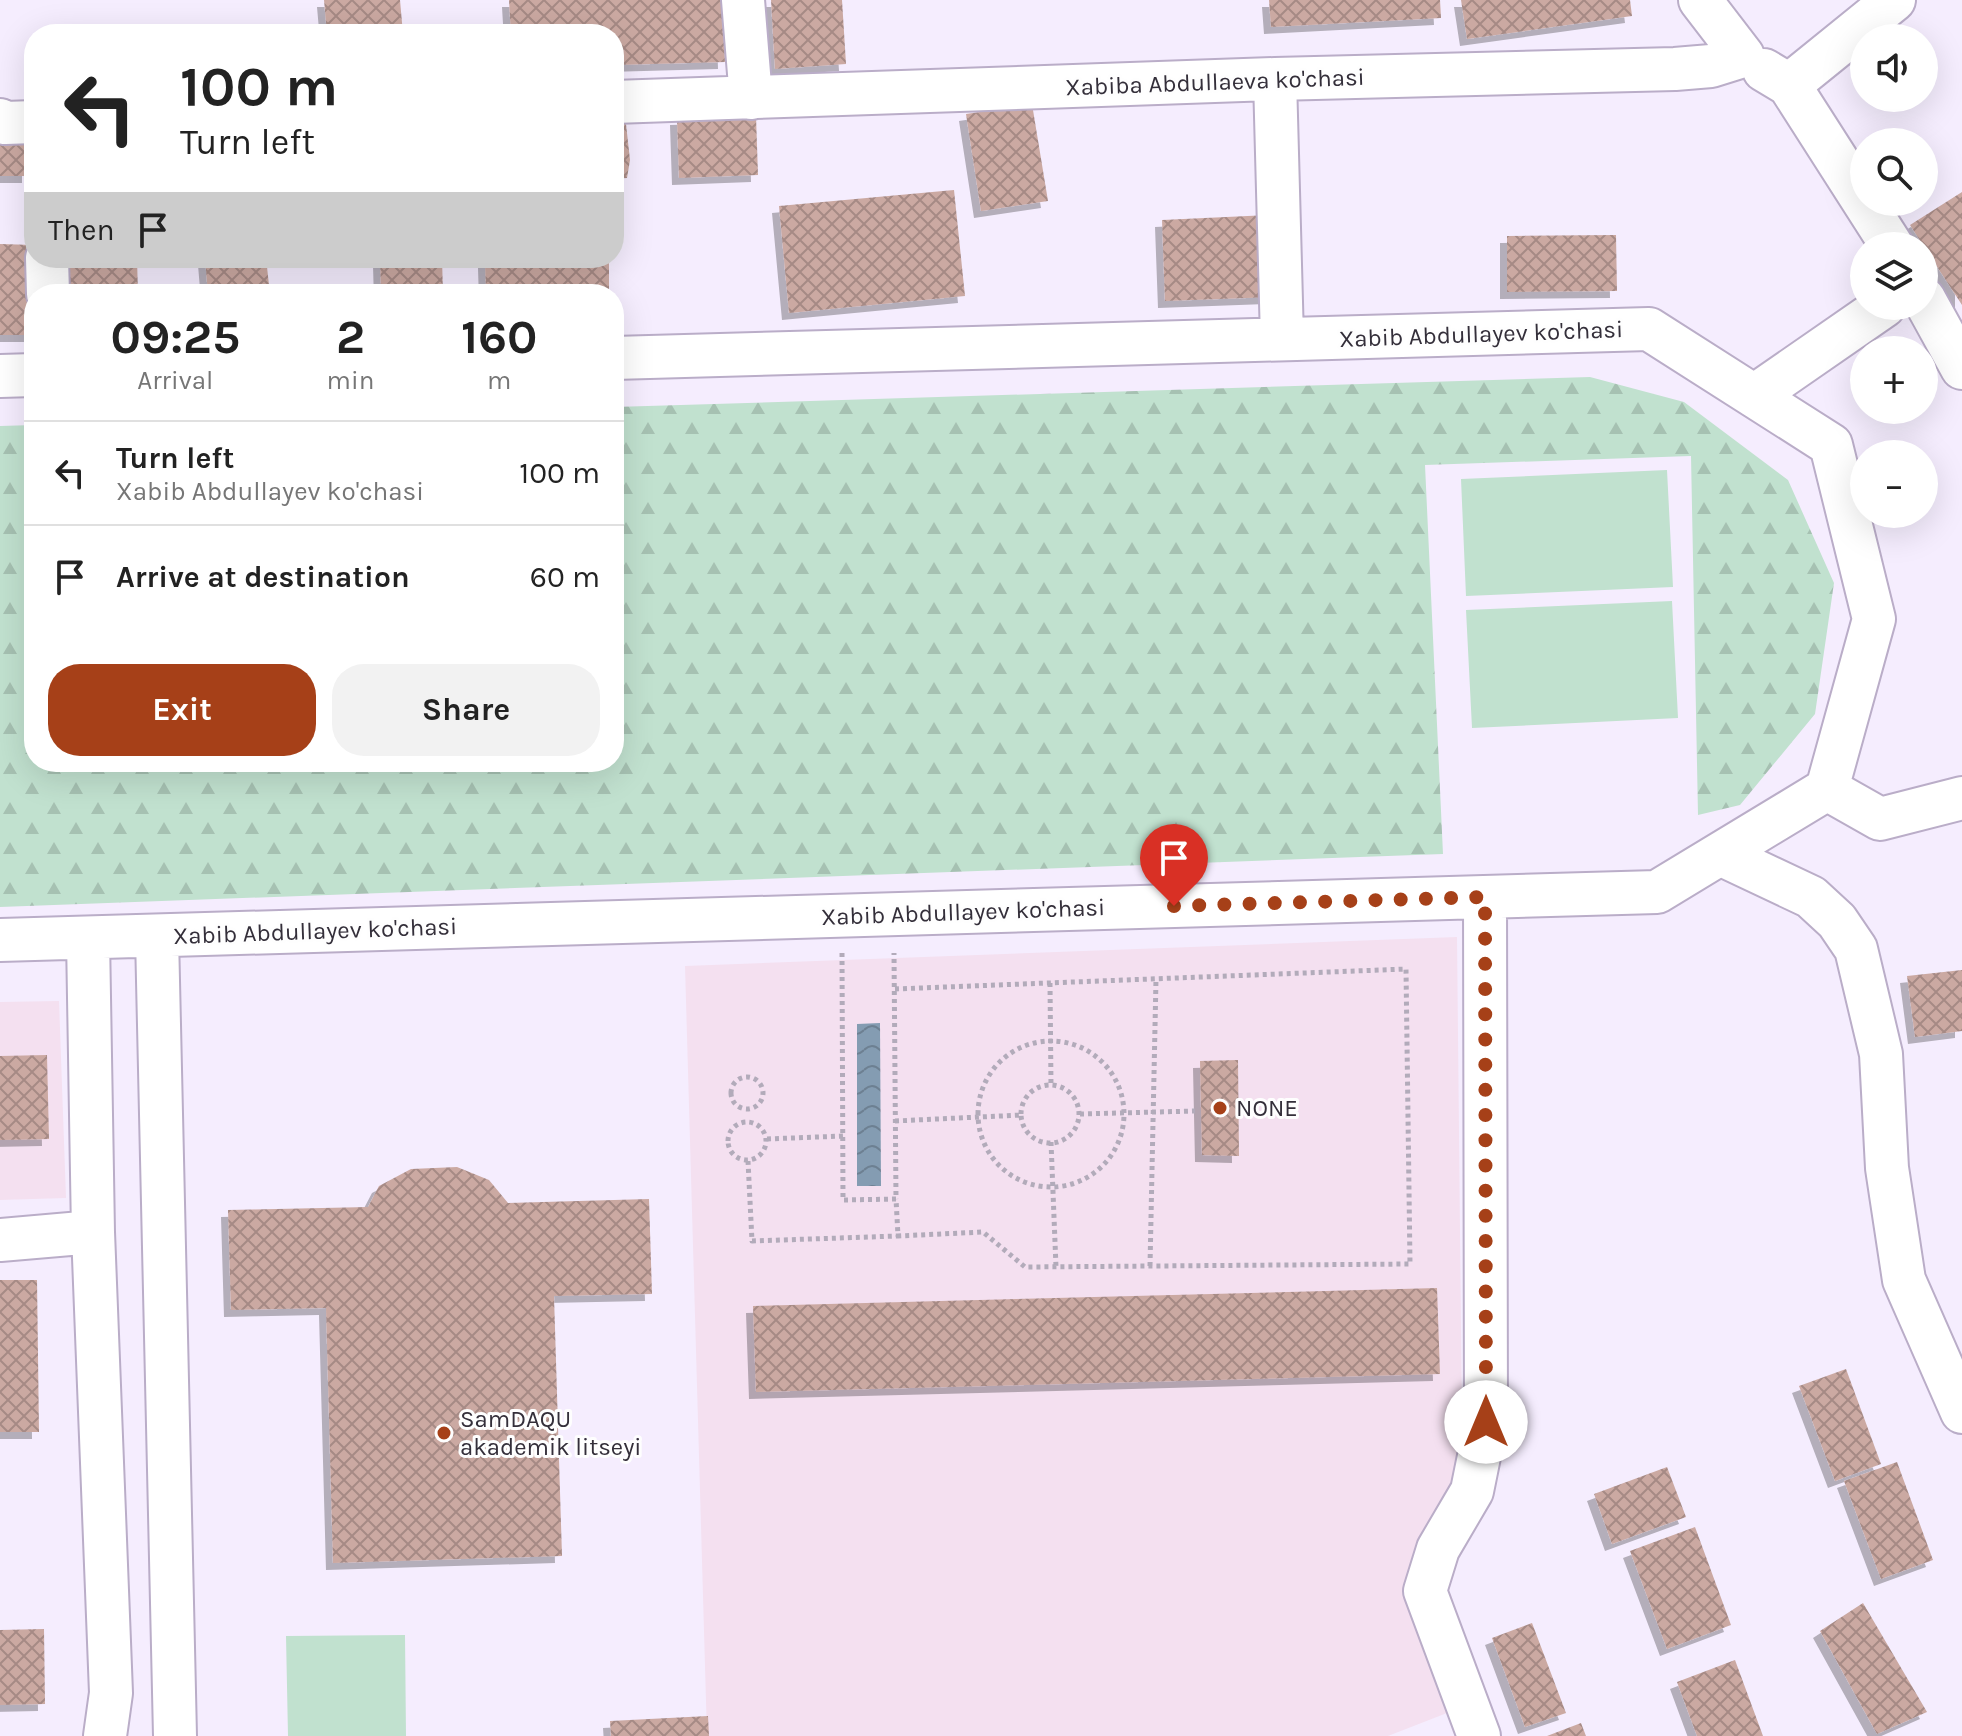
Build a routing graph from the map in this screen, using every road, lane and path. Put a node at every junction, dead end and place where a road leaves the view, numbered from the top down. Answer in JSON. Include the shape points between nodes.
{"nodes":[{"id":1,"x":743,"y":0,"type":"edge"},
{"id":2,"x":1700,"y":0,"type":"edge"},
{"id":3,"x":1894,"y":0,"type":"edge"},
{"id":4,"x":1743,"y":56,"type":"junction"},
{"id":5,"x":1275,"y":79,"type":"junction"},
{"id":6,"x":1789,"y":85,"type":"junction"},
{"id":7,"x":751,"y":98,"type":"junction"},
{"id":8,"x":624,"y":102,"type":"edge"},
{"id":9,"x":0,"y":120,"type":"edge"},
{"id":10,"x":24,"y":122,"type":"edge"},
{"id":11,"x":1883,"y":232,"type":"edge"},
{"id":12,"x":1864,"y":320,"type":"edge"},
{"id":13,"x":1936,"y":320,"type":"edge"},
{"id":14,"x":1282,"y":339,"type":"junction"},
{"id":15,"x":624,"y":358,"type":"edge"},
{"id":16,"x":1962,"y":368,"type":"edge"},
{"id":17,"x":24,"y":375,"type":"edge"},
{"id":18,"x":0,"y":376,"type":"edge"},
{"id":19,"x":1754,"y":396,"type":"junction"},
{"id":20,"x":1827,"y":789,"type":"junction"},
{"id":21,"x":1962,"y":798,"type":"edge"},
{"id":22,"x":1720,"y":854,"type":"junction"},
{"id":23,"x":1485,"y":897,"type":"junction"},
{"id":24,"x":894,"y":914,"type":"junction"},
{"id":25,"x":842,"y":916,"type":"junction"},
{"id":26,"x":157,"y":936,"type":"junction"},
{"id":27,"x":88,"y":938,"type":"junction"},
{"id":28,"x":0,"y":940,"type":"edge"},
{"id":29,"x":1156,"y":979,"type":"junction"},
{"id":30,"x":1050,"y":983,"type":"junction"},
{"id":31,"x":895,"y":989,"type":"junction"},
{"id":32,"x":1049,"y":1040,"type":"junction"},
{"id":33,"x":1051,"y":1085,"type":"junction"},
{"id":34,"x":750,"y":1109,"type":"junction"},
{"id":35,"x":1195,"y":1111,"type":"dead end"},
{"id":36,"x":1125,"y":1112,"type":"junction"},
{"id":37,"x":1154,"y":1112,"type":"junction"},
{"id":38,"x":1079,"y":1114,"type":"junction"},
{"id":39,"x":1022,"y":1115,"type":"junction"},
{"id":40,"x":977,"y":1117,"type":"junction"},
{"id":41,"x":750,"y":1121,"type":"junction"},
{"id":42,"x":895,"y":1121,"type":"junction"},
{"id":43,"x":843,"y":1136,"type":"junction"},
{"id":44,"x":767,"y":1139,"type":"junction"},
{"id":45,"x":1051,"y":1142,"type":"junction"},
{"id":46,"x":748,"y":1161,"type":"junction"},
{"id":47,"x":1052,"y":1187,"type":"junction"},
{"id":48,"x":896,"y":1199,"type":"junction"},
{"id":49,"x":93,"y":1232,"type":"junction"},
{"id":50,"x":898,"y":1236,"type":"junction"},
{"id":51,"x":0,"y":1240,"type":"edge"},
{"id":52,"x":1150,"y":1266,"type":"junction"},
{"id":53,"x":1056,"y":1267,"type":"junction"},
{"id":54,"x":1962,"y":1412,"type":"edge"},
{"id":55,"x":105,"y":1736,"type":"edge"},
{"id":56,"x":175,"y":1736,"type":"edge"},
{"id":57,"x":1479,"y":1736,"type":"edge"}],
"edges":[{"from":1,"to":7,"type":"street"},
{"from":2,"to":4,"type":"street"},
{"from":3,"to":6,"type":"street"},
{"from":4,"to":5,"type":"street","name":"Xabiba Abdullaeva ko'chasi","via":[[1675,69]]},
{"from":4,"to":6,"type":"street"},
{"from":5,"to":7,"type":"street","name":"Xabiba Abdullaeva ko'chasi"},
{"from":5,"to":14,"type":"street"},
{"from":6,"to":11,"type":"street"},
{"from":7,"to":8,"type":"street","name":"Xabiba Abdullaeva ko'chasi"},
{"from":9,"to":10,"type":"street"},
{"from":12,"to":19,"type":"street"},
{"from":13,"to":16,"type":"street"},
{"from":14,"to":15,"type":"street","name":"Xabib Abdullayev ko'chasi"},
{"from":14,"to":19,"type":"street","name":"Xabib Abdullayev ko'chasi","via":[[1649,329]]},
{"from":17,"to":18,"type":"street"},
{"from":19,"to":20,"type":"street","name":"Xabib Abdullayev ko'chasi","via":[[1831,445],[1874,619]]},
{"from":20,"to":21,"type":"street","via":[[1880,819]]},
{"from":20,"to":22,"type":"street","name":"Xabib Abdullayev ko'chasi"},
{"from":22,"to":23,"type":"street","name":"Xabib Abdullayev ko'chasi","via":[[1657,892]]},
{"from":22,"to":54,"type":"street","via":[[1811,897],[1856,949],[1881,1054],[1887,1168],[1904,1280]]},
{"from":23,"to":24,"type":"street","name":"Xabib Abdullayev ko'chasi"},
{"from":23,"to":57,"type":"street","via":[[1486,1422],[1472,1491],[1438,1549],[1425,1591]]},
{"from":24,"to":25,"type":"street","name":"Xabib Abdullayev ko'chasi"},
{"from":24,"to":31,"type":"path"},
{"from":25,"to":26,"type":"street","name":"Xabib Abdullayev ko'chasi"},
{"from":25,"to":43,"type":"path"},
{"from":26,"to":27,"type":"street","name":"Xabib Abdullayev ko'chasi"},
{"from":26,"to":56,"type":"street"},
{"from":27,"to":28,"type":"street","name":"Xabib Abdullayev ko'chasi"},
{"from":27,"to":49,"type":"street"},
{"from":29,"to":30,"type":"path"},
{"from":29,"to":37,"type":"path"},
{"from":29,"to":52,"type":"path","via":[[1406,969],[1410,1264]]},
{"from":30,"to":31,"type":"path"},
{"from":30,"to":32,"type":"path"},
{"from":31,"to":42,"type":"path"},
{"from":32,"to":33,"type":"path"},
{"from":32,"to":36,"type":"path","via":[[1073,1043],[1094,1054],[1111,1071]]},
{"from":32,"to":40,"type":"path","via":[[1026,1044],[989,1072],[979,1093]]},
{"from":33,"to":38,"type":"path","via":[[1068,1090]]},
{"from":33,"to":39,"type":"path","via":[[1033,1090]]},
{"from":34,"to":34,"type":"path","via":[[760,1103],[761,1087],[755,1080],[740,1078],[731,1090],[732,1100],[739,1108]]},
{"from":34,"to":41,"type":"path"},
{"from":35,"to":37,"type":"path"},
{"from":36,"to":37,"type":"path"},
{"from":36,"to":38,"type":"path"},
{"from":36,"to":47,"type":"path","via":[[1120,1140],[1107,1162],[1088,1178]]},
{"from":37,"to":52,"type":"path"},
{"from":38,"to":45,"type":"path","via":[[1074,1131]]},
{"from":39,"to":40,"type":"path"},
{"from":39,"to":45,"type":"path","via":[[1028,1132]]},
{"from":40,"to":42,"type":"path"},
{"from":40,"to":47,"type":"path","via":[[982,1141],[996,1163],[1015,1178]]},
{"from":41,"to":44,"type":"path"},
{"from":41,"to":46,"type":"path","via":[[732,1128],[728,1140],[731,1152]]},
{"from":42,"to":48,"type":"path"},
{"from":43,"to":44,"type":"path"},
{"from":43,"to":48,"type":"path","via":[[843,1200]]},
{"from":44,"to":46,"type":"path","via":[[760,1156]]},
{"from":45,"to":47,"type":"path"},
{"from":46,"to":50,"type":"path","via":[[752,1241]]},
{"from":47,"to":53,"type":"path"},
{"from":48,"to":50,"type":"path"},
{"from":49,"to":51,"type":"street"},
{"from":49,"to":55,"type":"street","via":[[111,1693]]},
{"from":50,"to":53,"type":"path","via":[[983,1232],[1025,1267]]},
{"from":52,"to":53,"type":"path"}]}
